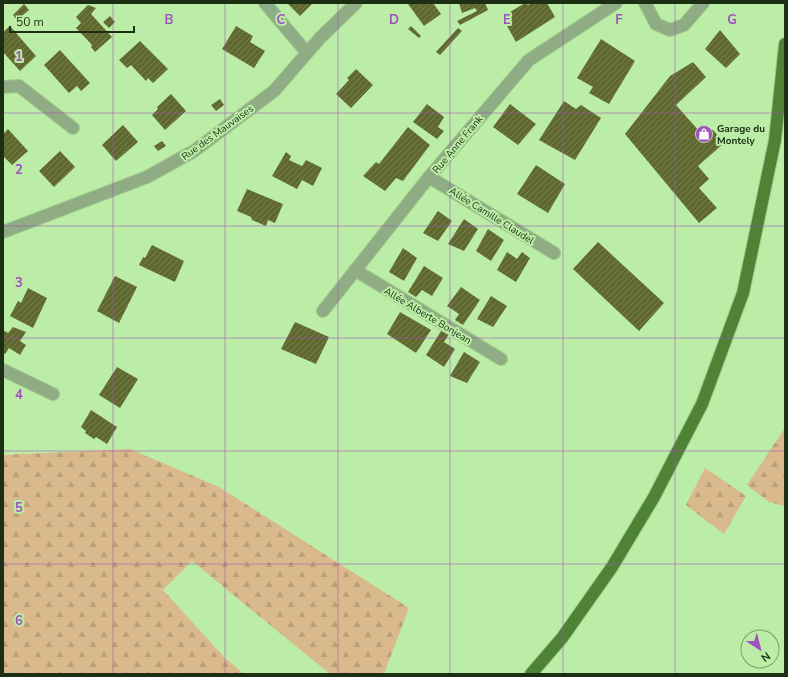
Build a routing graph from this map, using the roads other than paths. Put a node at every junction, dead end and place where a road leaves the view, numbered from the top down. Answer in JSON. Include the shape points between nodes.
{"nodes":[{"id":1,"x":265,"y":3,"type":"edge"},
{"id":2,"x":356,"y":3,"type":"edge"},
{"id":3,"x":616,"y":3,"type":"edge"},
{"id":4,"x":645,"y":3,"type":"edge"},
{"id":5,"x":703,"y":3,"type":"edge"},
{"id":6,"x":785,"y":44,"type":"edge"},
{"id":7,"x":307,"y":53,"type":"junction"},
{"id":8,"x":3,"y":87,"type":"edge"},
{"id":9,"x":73,"y":128,"type":"dead end"},
{"id":10,"x":429,"y":177,"type":"junction"},
{"id":11,"x":3,"y":232,"type":"edge"},
{"id":12,"x":554,"y":253,"type":"dead end"},
{"id":13,"x":355,"y":270,"type":"junction"},
{"id":14,"x":323,"y":311,"type":"dead end"},
{"id":15,"x":502,"y":359,"type":"dead end"},
{"id":16,"x":3,"y":370,"type":"edge"},
{"id":17,"x":53,"y":394,"type":"dead end"},
{"id":18,"x":531,"y":674,"type":"edge"}],
"edges":[{"from":1,"to":7,"type":"street"},
{"from":2,"to":7,"type":"street","name":"Rue des Mauvaises"},
{"from":3,"to":10,"type":"street","name":"Rue Anne Frank","via":[[530,60]]},
{"from":4,"to":5,"type":"street","via":[[656,24],[670,30],[684,24]]},
{"from":6,"to":18,"type":"main road","via":[[775,140],[743,293],[702,404],[654,496],[612,567],[562,638]]},
{"from":7,"to":11,"type":"street","name":"Rue des Mauvaises","via":[[274,91],[194,151],[147,178]]},
{"from":8,"to":9,"type":"street","via":[[19,86]]},
{"from":10,"to":12,"type":"street","name":"Allée Camille Claudel"},
{"from":10,"to":13,"type":"street","name":"Rue Anne Frank"},
{"from":13,"to":14,"type":"street","name":"Rue Anne Frank"},
{"from":13,"to":15,"type":"street","name":"Allée Alberte Bonjean"},
{"from":16,"to":17,"type":"street"}]}
